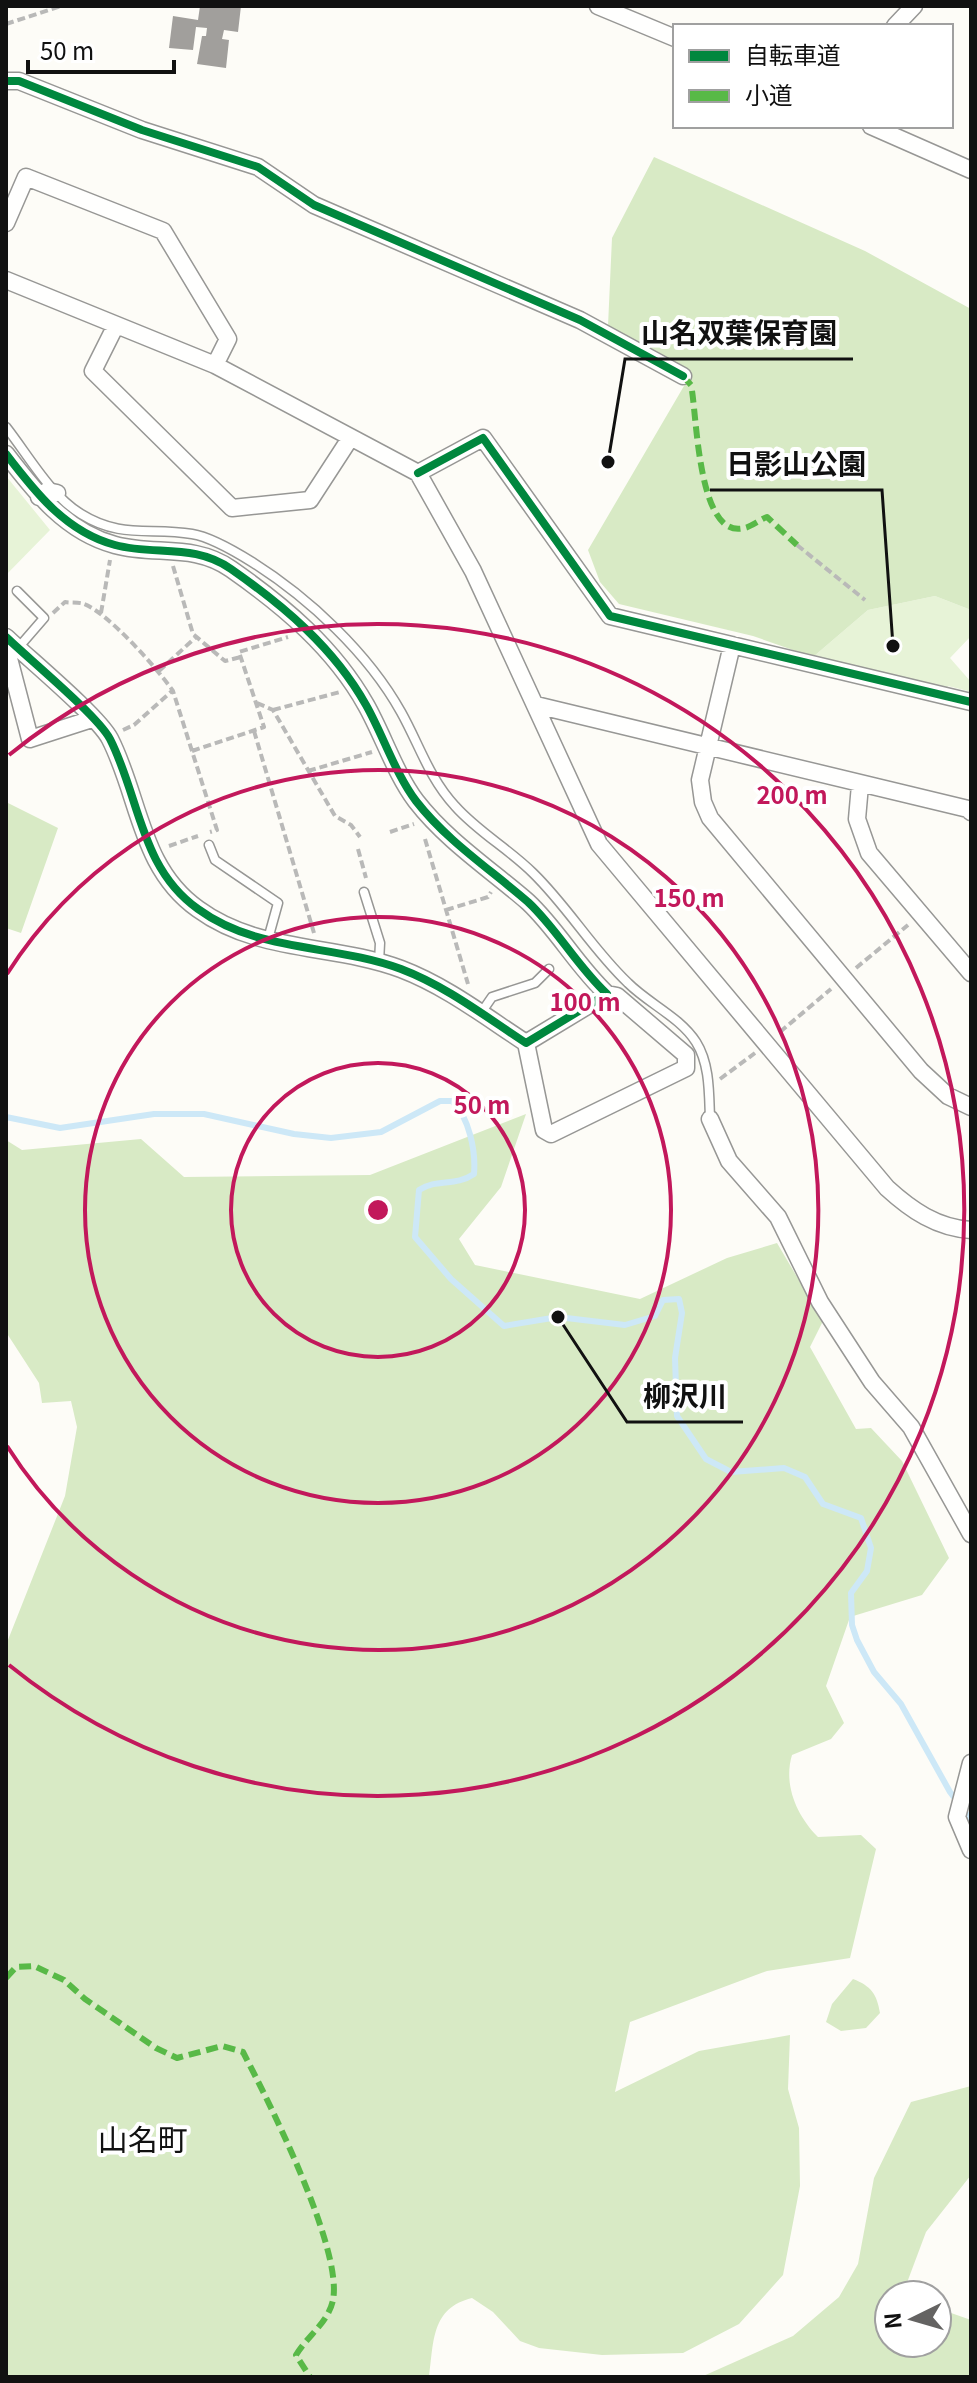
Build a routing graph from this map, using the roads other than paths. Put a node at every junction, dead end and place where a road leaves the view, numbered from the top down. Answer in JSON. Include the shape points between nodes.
{"nodes":[{"id":1,"x":598,"y":6,"type":"edge"},
{"id":2,"x":914,"y":6,"type":"edge"},
{"id":3,"x":897,"y":24,"type":"edge"},
{"id":4,"x":673,"y":37,"type":"edge"},
{"id":5,"x":6,"y":81,"type":"edge"},
{"id":6,"x":876,"y":128,"type":"edge"},
{"id":7,"x":971,"y":170,"type":"edge"},
{"id":8,"x":6,"y":223,"type":"edge"},
{"id":9,"x":6,"y":280,"type":"edge"},
{"id":10,"x":115,"y":327,"type":"junction"},
{"id":11,"x":215,"y":365,"type":"junction"},
{"id":12,"x":683,"y":376,"type":"dead end"},
{"id":13,"x":6,"y":427,"type":"edge"},
{"id":14,"x":349,"y":440,"type":"junction"},
{"id":15,"x":6,"y":454,"type":"edge"},
{"id":16,"x":418,"y":473,"type":"junction"},
{"id":17,"x":57,"y":493,"type":"junction"},
{"id":18,"x":39,"y":497,"type":"junction"},
{"id":19,"x":17,"y":591,"type":"dead end"},
{"id":20,"x":10,"y":644,"type":"edge"},
{"id":21,"x":732,"y":645,"type":"junction"},
{"id":22,"x":971,"y":702,"type":"edge"},
{"id":23,"x":536,"y":705,"type":"junction"},
{"id":24,"x":92,"y":719,"type":"junction"},
{"id":25,"x":706,"y":745,"type":"junction"},
{"id":26,"x":860,"y":785,"type":"junction"},
{"id":27,"x":970,"y":809,"type":"edge"},
{"id":28,"x":209,"y":845,"type":"dead end"},
{"id":29,"x":364,"y":892,"type":"road end"},
{"id":30,"x":268,"y":940,"type":"junction"},
{"id":31,"x":379,"y":963,"type":"junction"},
{"id":32,"x":549,"y":969,"type":"dead end"},
{"id":33,"x":971,"y":973,"type":"edge"},
{"id":34,"x":607,"y":994,"type":"junction"},
{"id":35,"x":480,"y":1014,"type":"junction"},
{"id":36,"x":526,"y":1043,"type":"junction"},
{"id":37,"x":971,"y":1107,"type":"edge"},
{"id":38,"x":710,"y":1119,"type":"joint"},
{"id":39,"x":971,"y":1230,"type":"edge"},
{"id":40,"x":971,"y":1534,"type":"edge"},
{"id":41,"x":971,"y":1763,"type":"edge"},
{"id":42,"x":971,"y":1850,"type":"edge"}],
"edges":[{"from":1,"to":4,"type":"street"},
{"from":2,"to":3,"type":"street"},
{"from":5,"to":12,"type":"street","via":[[19,81],[142,130],[258,167],[314,205],[580,320]]},
{"from":6,"to":7,"type":"street"},
{"from":8,"to":11,"type":"street","via":[[26,177],[163,231],[228,339]]},
{"from":9,"to":10,"type":"street"},
{"from":10,"to":11,"type":"street"},
{"from":10,"to":14,"type":"street","via":[[93,371],[232,508],[310,500]]},
{"from":11,"to":14,"type":"street"},
{"from":13,"to":17,"type":"lane"},
{"from":14,"to":16,"type":"street"},
{"from":15,"to":18,"type":"street"},
{"from":16,"to":21,"type":"street","via":[[483,438],[610,616]]},
{"from":16,"to":23,"type":"street","via":[[473,571]]},
{"from":17,"to":18,"type":"street","via":[[47,491]]},
{"from":17,"to":38,"type":"lane","via":[[78,513],[102,525],[133,533],[193,534],[217,544],[251,561],[325,622],[369,665],[454,806],[532,872],[608,964],[683,1026],[697,1044],[706,1064]]},
{"from":18,"to":34,"type":"street","via":[[79,530],[115,545],[201,553],[240,575],[335,655],[415,799],[448,837],[530,905]]},
{"from":19,"to":20,"type":"lane","via":[[44,618]]},
{"from":20,"to":24,"type":"street"},
{"from":20,"to":24,"type":"street","via":[[30,739]]},
{"from":21,"to":22,"type":"street"},
{"from":21,"to":25,"type":"street"},
{"from":23,"to":25,"type":"street"},
{"from":23,"to":39,"type":"street","via":[[599,844],[908,1208]]},
{"from":24,"to":30,"type":"street","via":[[109,737],[150,853],[174,887],[222,924]]},
{"from":25,"to":26,"type":"street"},
{"from":25,"to":37,"type":"street","via":[[700,780],[710,818],[929,1079]]},
{"from":26,"to":27,"type":"street"},
{"from":26,"to":33,"type":"street","via":[[857,819],[863,842]]},
{"from":28,"to":30,"type":"lane","via":[[215,860],[278,903]]},
{"from":29,"to":31,"type":"lane","via":[[380,943]]},
{"from":30,"to":31,"type":"street"},
{"from":31,"to":35,"type":"street","via":[[429,981]]},
{"from":32,"to":35,"type":"lane","via":[[535,983],[492,997]]},
{"from":34,"to":36,"type":"street"},
{"from":34,"to":36,"type":"street","via":[[617,996],[669,1038],[686,1055],[686,1068],[551,1134],[544,1130]]},
{"from":35,"to":36,"type":"street"},
{"from":38,"to":40,"type":"street","via":[[729,1161],[778,1217],[820,1302],[872,1382],[911,1427]]},
{"from":41,"to":42,"type":"street","via":[[957,1814]]}]}
